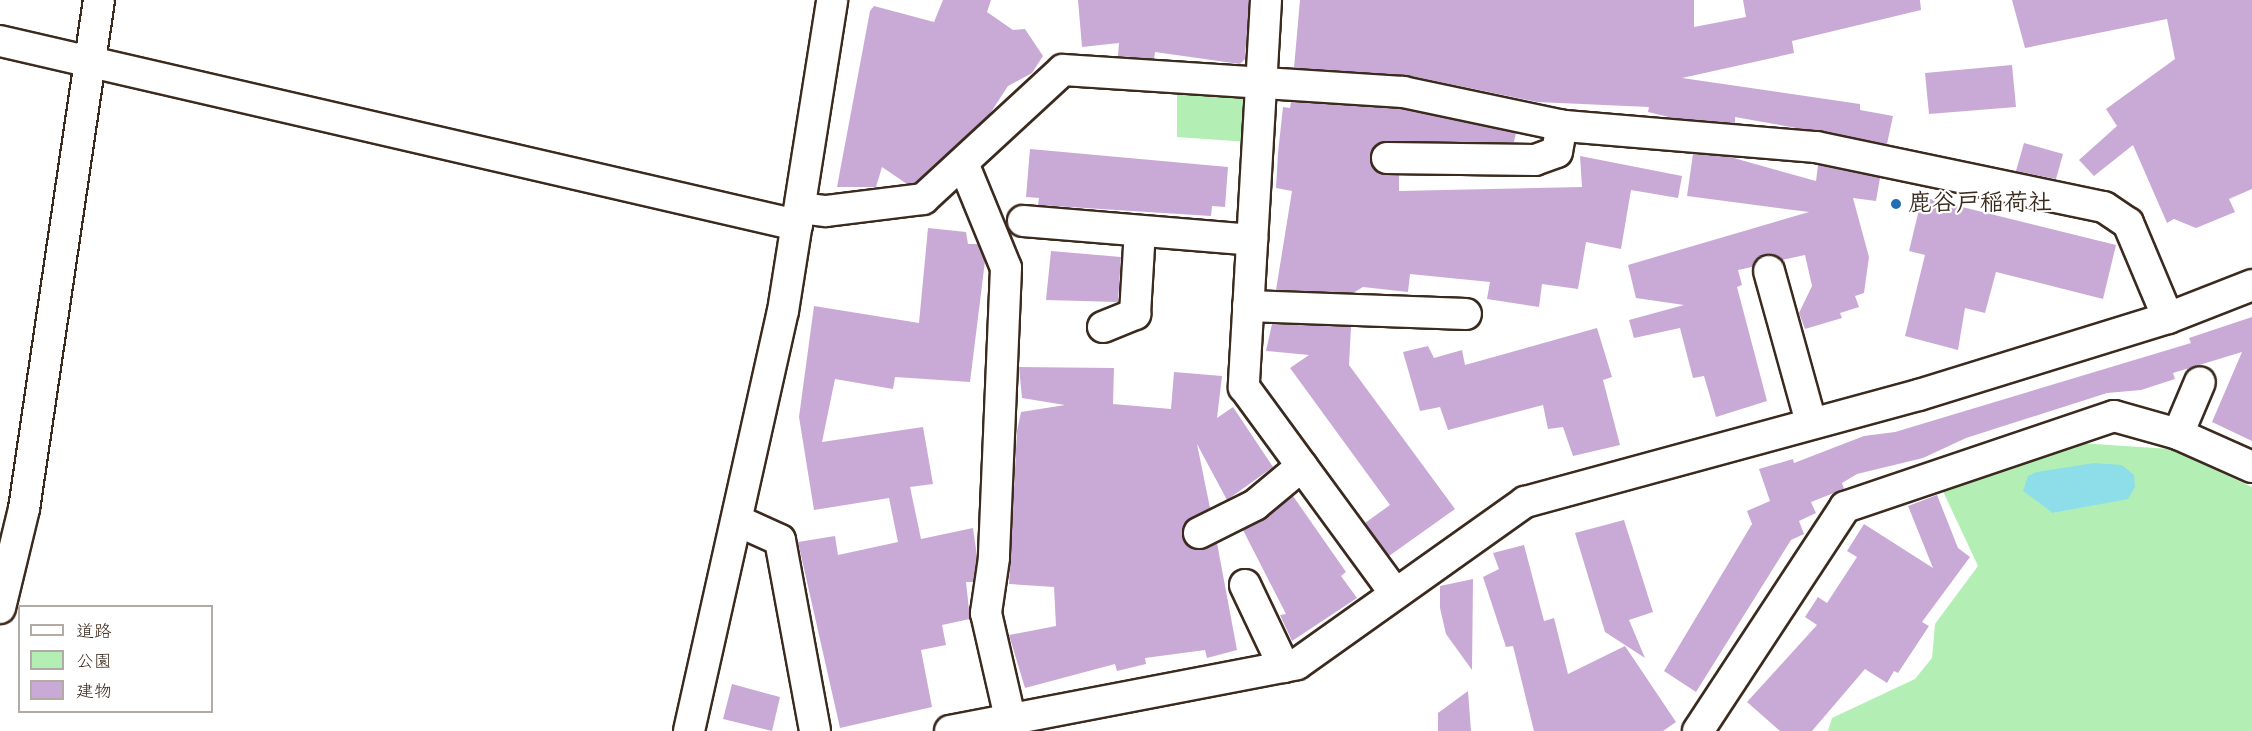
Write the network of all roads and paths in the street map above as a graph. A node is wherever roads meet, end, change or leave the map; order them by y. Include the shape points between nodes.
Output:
1 (99, 0) edge
2 (832, 0) edge
3 (1266, 0) edge
4 (0, 40) edge
5 (89, 61) junction
6 (1260, 85) junction
7 (1562, 126) junction
8 (1387, 158) dead end
9 (963, 163) junction
10 (798, 216) junction
11 (1023, 220) dead end
12 (1140, 231) junction
13 (1251, 240) junction
14 (2252, 285) edge
15 (1782, 286) dead end
16 (1248, 306) junction
17 (1466, 314) dead end
18 (2168, 318) junction
19 (1103, 327) dead end
20 (2200, 382) dead end
21 (1811, 422) junction
22 (2178, 434) junction
23 (1302, 466) junction
24 (2252, 467) edge
25 (738, 521) junction
26 (1199, 533) dead end
27 (1245, 585) dead end
28 (1394, 592) junction
29 (0, 608) edge
30 (1284, 667) junction
31 (1011, 726) edge
32 (689, 731) edge
33 (814, 731) edge
34 (950, 731) edge
35 (1698, 731) edge

1 - 5 street
2 - 10 street
3 - 6 street
4 - 5 street
5 - 10 street
5 - 29 street via 24,509
6 - 7 street via 1403,92
6 - 9 street via 1063,70
6 - 13 street
7 - 8 street via 1557,152 1535,160
7 - 18 street via 1816,147 2104,207 2128,223
9 - 10 street via 913,204
9 - 31 street via 1006,268 994,558 986,613
10 - 25 street
11 - 12 street
12 - 13 street
12 - 19 street via 1135,314
13 - 16 street
14 - 18 street
15 - 21 street
16 - 17 street
16 - 23 street via 1244,387
18 - 21 street via 1919,395
20 - 22 street
21 - 28 street via 1525,502
22 - 24 street
22 - 35 street via 2114,416 1845,507
23 - 26 street via 1255,505
23 - 28 street
25 - 32 street
25 - 33 street via 780,540
27 - 30 street
28 - 30 street via 1297,664
30 - 31 street
31 - 34 street

